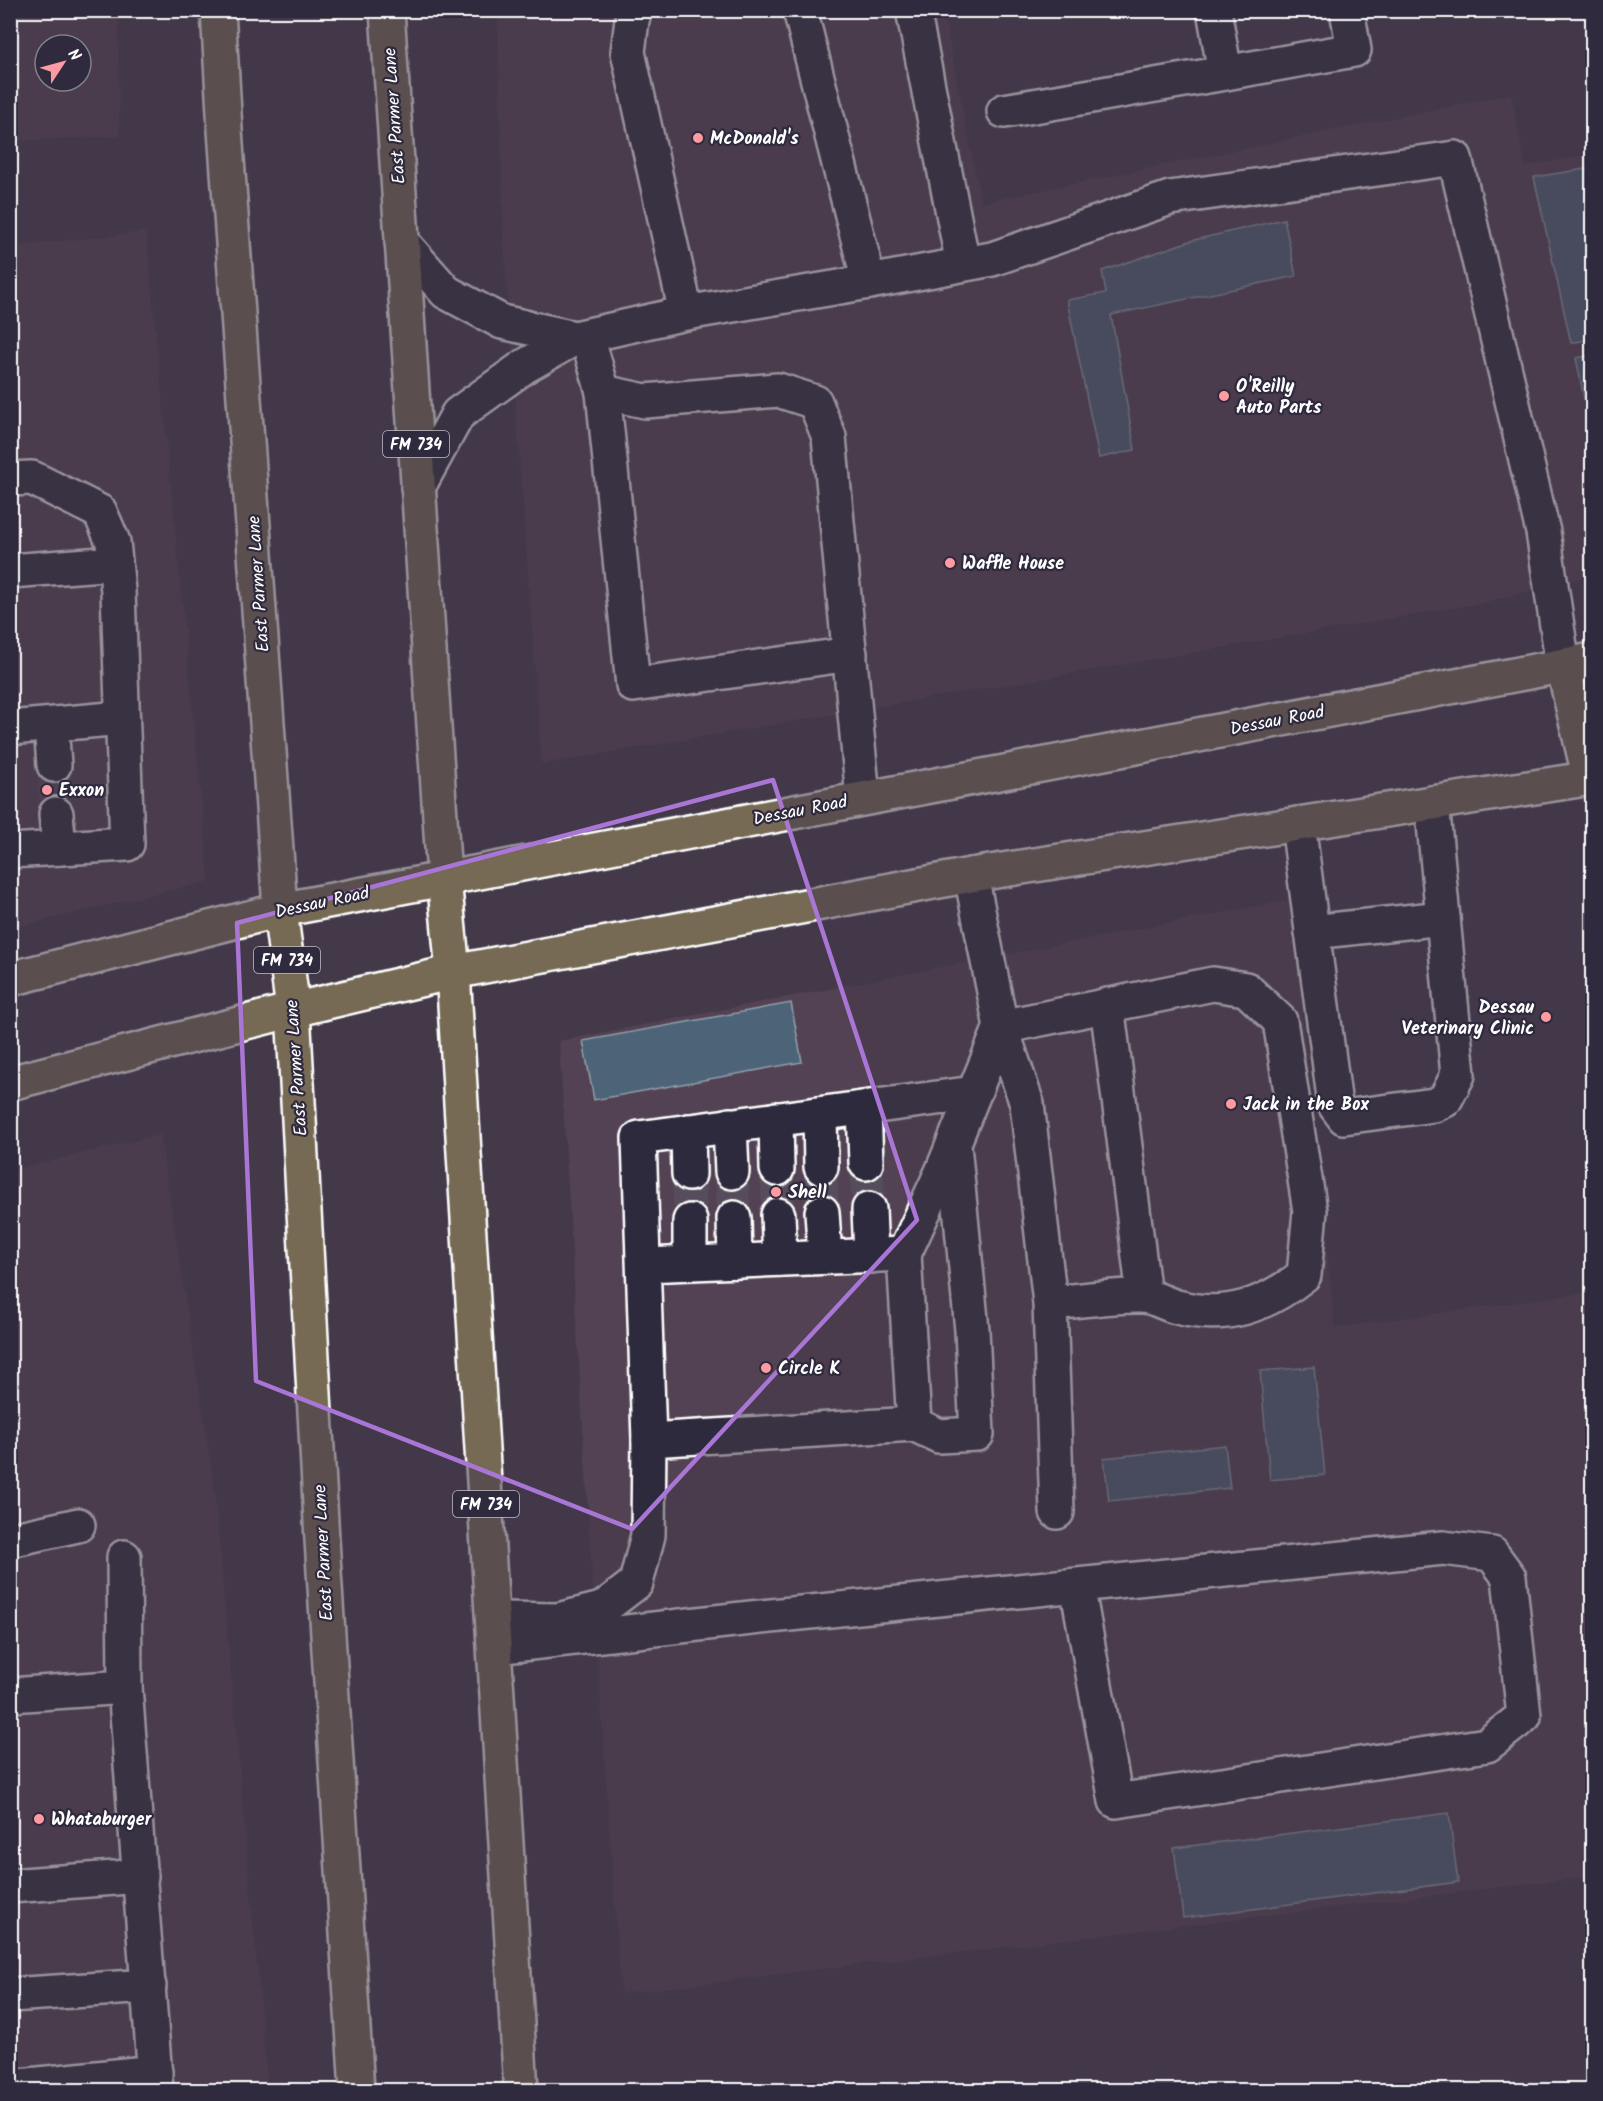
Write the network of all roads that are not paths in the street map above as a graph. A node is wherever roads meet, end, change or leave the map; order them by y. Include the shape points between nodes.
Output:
1 (219, 10) edge
2 (387, 10) edge
3 (635, 10) edge
4 (913, 10) edge
5 (1214, 10) edge
6 (1347, 10) edge
7 (791, 18) edge
8 (1225, 73) junction
9 (1004, 111) dead end
10 (402, 242) junction
11 (963, 264) junction
12 (869, 282) junction
13 (686, 314) junction
14 (581, 337) junction
15 (603, 392) junction
16 (10, 479) edge
17 (418, 487) junction
18 (115, 563) junction
19 (10, 571) edge
20 (850, 654) junction
21 (1578, 663) edge
22 (122, 718) junction
23 (51, 725) junction
24 (10, 728) edge
25 (54, 765) tunnel mouth
26 (1592, 783) edge
27 (863, 798) junction
28 (1432, 803) junction
29 (56, 814) tunnel mouth
30 (1298, 824) junction
31 (10, 843) edge
32 (59, 848) junction
33 (11, 851) edge
34 (971, 875) junction
35 (444, 878) junction
36 (280, 910) junction
37 (1443, 918) junction
38 (1312, 932) junction
39 (453, 972) junction
40 (10, 979) edge
41 (1107, 1005) junction
42 (293, 1010) junction
43 (1001, 1027) junction
44 (10, 1083) edge
45 (974, 1094) junction
46 (864, 1108) junction
47 (820, 1113) junction
48 (776, 1119) junction
49 (730, 1125) junction
50 (688, 1131) junction
51 (954, 1140) junction
52 (866, 1163) tunnel mouth
53 (821, 1167) tunnel mouth
54 (777, 1169) tunnel mouth
55 (732, 1172) tunnel mouth
56 (689, 1174) tunnel mouth
57 (869, 1209) tunnel mouth
58 (822, 1212) tunnel mouth
59 (778, 1215) tunnel mouth
60 (734, 1218) tunnel mouth
61 (690, 1221) tunnel mouth
62 (904, 1254) junction
63 (872, 1256) junction
64 (825, 1257) junction
65 (780, 1259) junction
66 (735, 1261) junction
67 (690, 1263) junction
68 (645, 1265) junction
69 (1144, 1296) junction
70 (1050, 1303) junction
71 (914, 1424) junction
72 (649, 1440) junction
73 (1057, 1512) dead end
74 (78, 1525) dead end
75 (10, 1540) edge
76 (124, 1557) dead end
77 (1077, 1585) junction
78 (494, 1633) junction
79 (125, 1688) junction
80 (10, 1695) edge
81 (141, 1876) junction
82 (10, 1886) edge
83 (149, 1986) junction
84 (10, 1995) edge
85 (155, 2081) edge
86 (10, 2087) edge
87 (357, 2091) edge
88 (521, 2091) edge

1 - 36 main road, East Parmer Lane / FM 734
2 - 10 main road, East Parmer Lane / FM 734
3 - 13 lane via 628,52
4 - 11 lane
5 - 8 lane
6 - 8 lane via 1353,50
7 - 12 lane
8 - 9 lane
10 - 14 lane via 446,292 502,322
10 - 17 main road, East Parmer Lane / FM 734
11 - 12 lane
11 - 21 lane via 992,259 1170,198 1455,158 1543,532
12 - 13 lane
13 - 14 lane
14 - 15 lane
14 - 17 lane via 525,366 458,414
15 - 20 lane via 645,401 778,390 815,402 829,437
15 - 20 lane via 633,685
16 - 18 lane via 32,478 100,512 113,542
17 - 35 main road, East Parmer Lane / FM 734
18 - 19 lane
18 - 22 lane
20 - 27 lane
21 - 26 main road
21 - 27 main road, Dessau Road
22 - 23 lane
22 - 32 lane via 127,844
23 - 24 lane
23 - 25 lane
26 - 28 main road
27 - 35 main road, Dessau Road
28 - 30 main road
28 - 37 lane
29 - 32 lane
30 - 34 main road
30 - 38 lane
31 - 33 lane
32 - 33 lane
34 - 39 main road
34 - 43 lane
35 - 36 main road, Dessau Road
35 - 39 main road, East Parmer Lane / FM 734
36 - 40 main road, Dessau Road
36 - 42 main road, East Parmer Lane / FM 734
37 - 38 lane
37 - 38 lane via 1458,1075 1445,1100 1434,1105 1344,1117 1335,1105
39 - 42 main road
39 - 78 main road, East Parmer Lane / FM 734
41 - 43 lane
41 - 69 lane
41 - 69 lane via 1214,984 1246,989 1280,1021 1310,1211 1304,1275 1284,1291 1258,1304 1221,1313 1178,1307
42 - 44 main road
42 - 87 main road, East Parmer Lane / FM 734
43 - 45 lane
43 - 70 lane via 1027,1104
45 - 46 lane
45 - 51 lane
46 - 47 lane
46 - 52 lane
47 - 48 lane
47 - 53 lane
48 - 49 lane
48 - 54 lane
49 - 50 lane
49 - 55 lane
50 - 56 lane
50 - 68 lane via 639,1138
51 - 62 lane
51 - 71 lane via 972,1330 977,1434 939,1436
57 - 63 lane
58 - 64 lane
59 - 65 lane
60 - 66 lane
61 - 67 lane
62 - 63 lane
62 - 71 lane
63 - 64 lane
64 - 65 lane
65 - 66 lane
66 - 67 lane
67 - 68 lane
68 - 72 lane
69 - 70 lane
70 - 73 lane
71 - 72 lane
72 - 78 lane via 648,1535 636,1583 602,1609
74 - 75 lane
76 - 79 lane
77 - 77 lane via 1443,1548 1492,1554 1509,1577 1524,1716 1488,1745 1116,1801
77 - 78 lane via 752,1618
78 - 88 main road, East Parmer Lane / FM 734
79 - 80 lane
79 - 81 lane
81 - 82 lane
81 - 83 lane
83 - 84 lane
83 - 85 lane
85 - 86 lane

